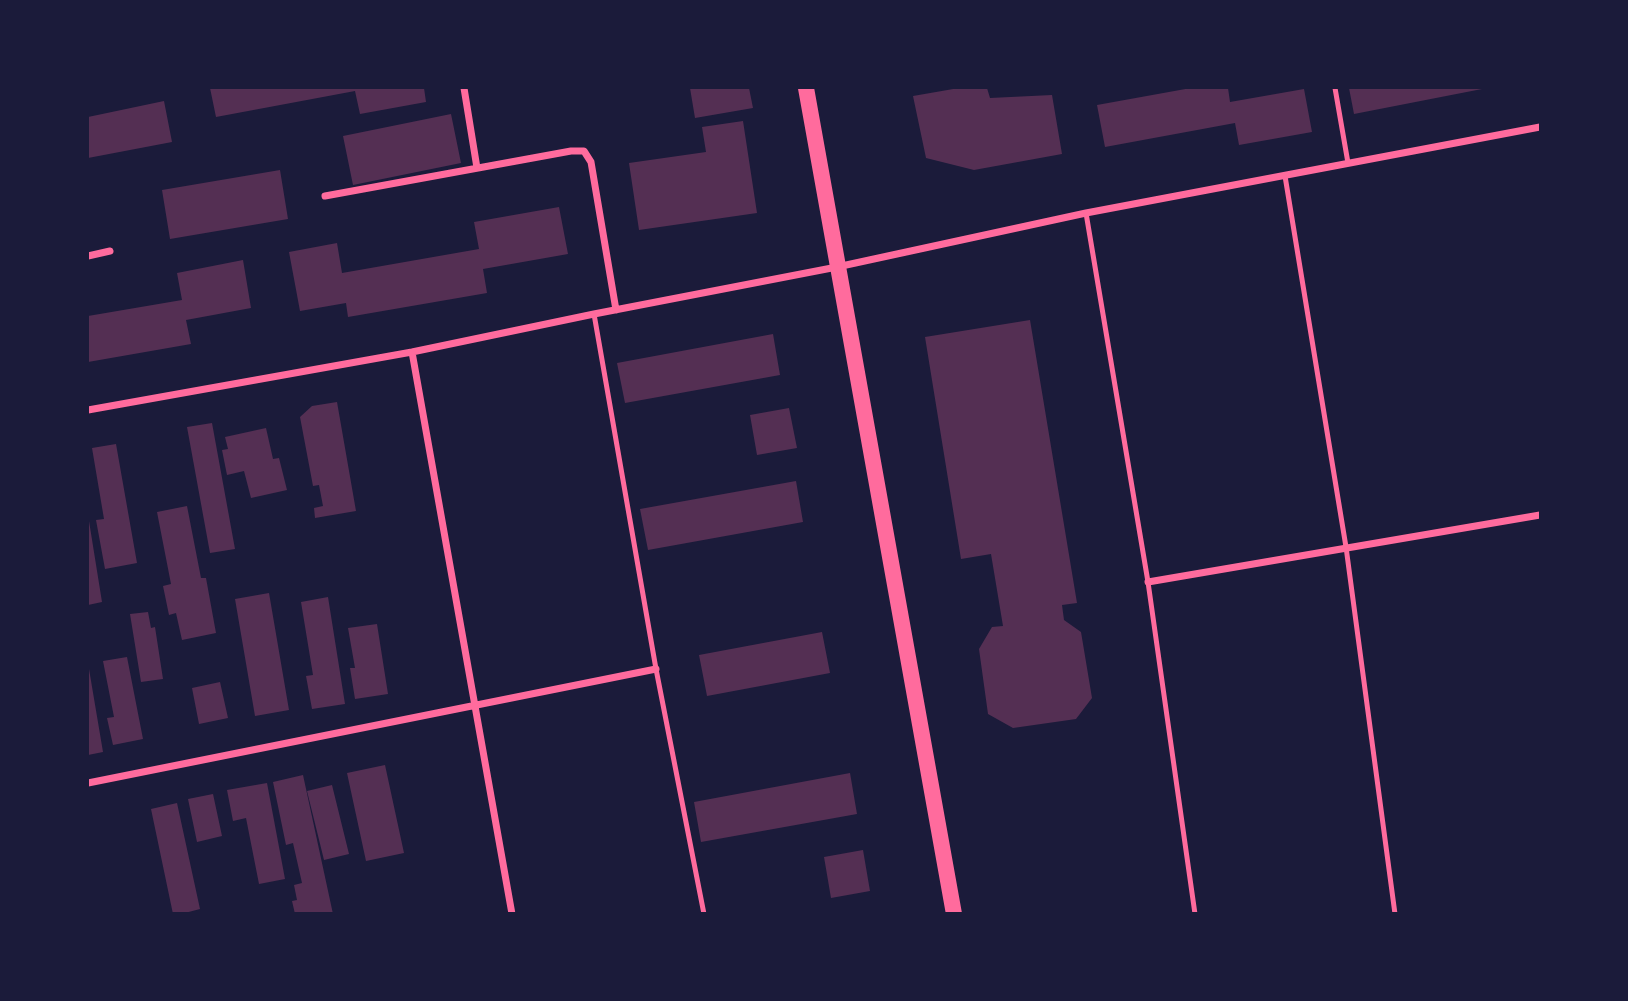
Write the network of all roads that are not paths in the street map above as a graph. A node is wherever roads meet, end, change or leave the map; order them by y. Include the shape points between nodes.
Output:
1 (464, 88) edge
2 (806, 88) edge
3 (1335, 88) edge
4 (1541, 127) edge
5 (1348, 163) junction
6 (477, 168) junction
7 (1285, 176) junction
8 (325, 196) dead end
9 (1086, 213) junction
10 (110, 251) dead end
11 (88, 256) edge
12 (837, 267) junction
13 (617, 310) junction
14 (594, 314) junction
15 (412, 352) junction
16 (88, 410) edge
17 (1541, 515) edge
18 (1346, 547) junction
19 (1148, 582) junction
20 (656, 669) junction
21 (475, 705) junction
22 (88, 783) edge
23 (512, 914) edge
24 (705, 914) edge
25 (954, 914) edge
26 (1195, 914) edge
27 (1395, 914) edge

1 - 6 street
2 - 12 main road
3 - 5 lane
4 - 5 street
5 - 7 street
6 - 8 street
6 - 13 street via 584,151 591,162
7 - 9 street
7 - 18 lane
9 - 12 street
9 - 19 lane
10 - 11 street
12 - 13 street
12 - 25 main road
13 - 14 street
14 - 15 street
14 - 20 lane
15 - 16 street
15 - 21 street
17 - 18 street
18 - 19 street
18 - 27 lane
19 - 26 lane
20 - 21 street
20 - 24 lane
21 - 22 street
21 - 23 street

